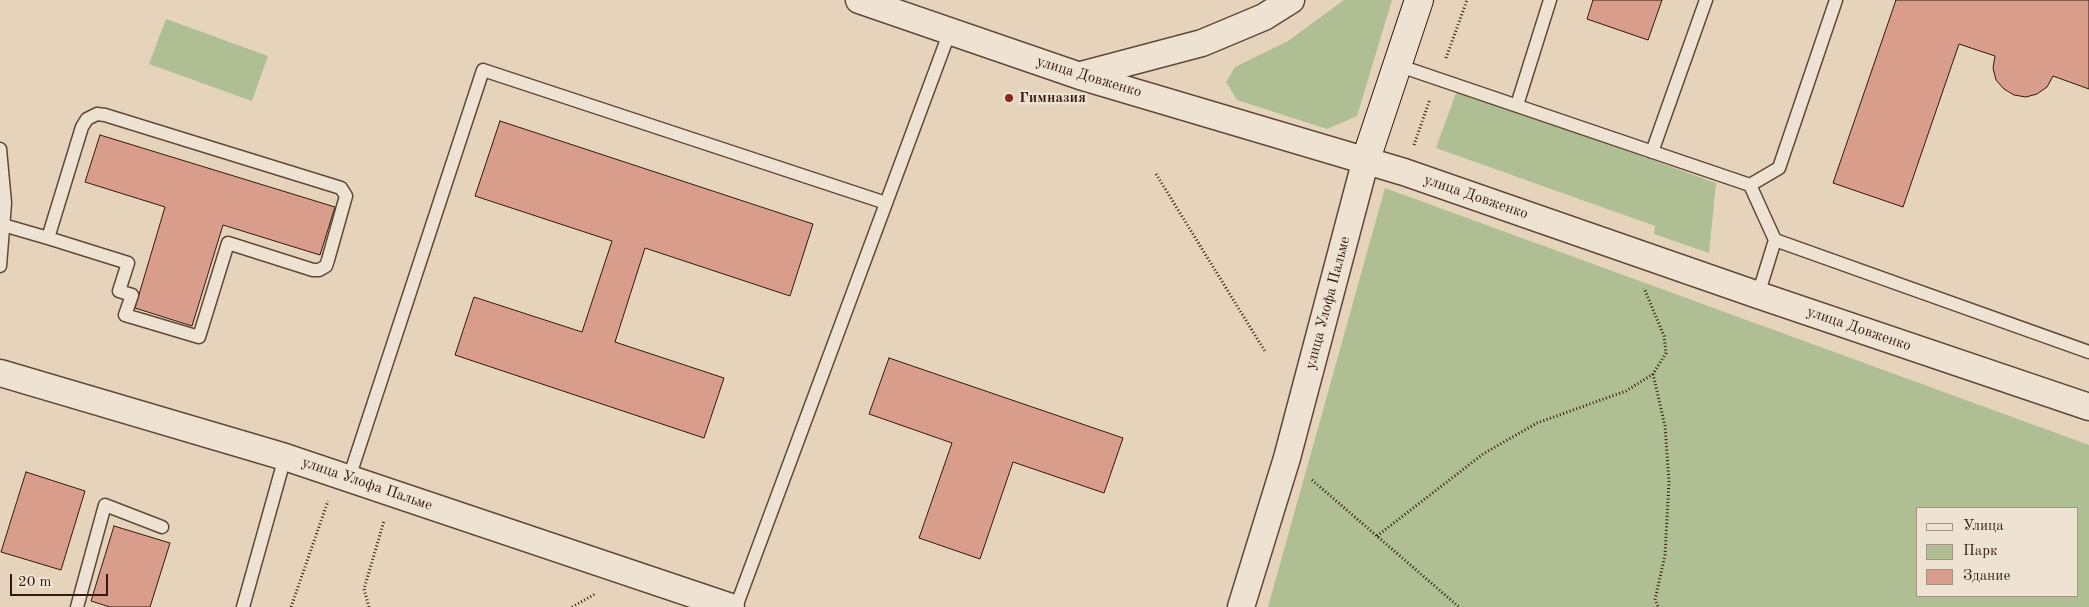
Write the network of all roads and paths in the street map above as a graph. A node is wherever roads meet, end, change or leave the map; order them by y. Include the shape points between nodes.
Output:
1 (1291, 0) edge
2 (1419, 0) edge
3 (1467, 0) edge
4 (1550, 0) edge
5 (1706, 0) edge
6 (1836, 0) edge
7 (872, 2) edge
8 (950, 31) junction
9 (1397, 65) junction
10 (1443, 66) dead end
11 (1080, 76) junction
12 (1433, 92) dead end
13 (1516, 105) junction
14 (1415, 144) dead end
15 (0, 149) edge
16 (1652, 152) junction
17 (1366, 159) junction
18 (1156, 174) dead end
19 (1750, 186) junction
20 (886, 203) junction
21 (3, 224) junction
22 (48, 238) junction
23 (1775, 240) junction
24 (0, 266) edge
25 (1644, 287) dead end
26 (1758, 295) junction
27 (2089, 352) edge
28 (1266, 353) dead end
29 (0, 373) edge
30 (1653, 374) junction
31 (2089, 407) edge
32 (285, 456) junction
33 (1287, 458) junction
34 (343, 476) junction
35 (393, 493) junction
36 (162, 527) dead end
37 (1377, 536) junction
38 (77, 607) edge
39 (243, 607) edge
40 (291, 607) edge
41 (369, 607) edge
42 (731, 607) edge
43 (736, 607) edge
44 (1241, 607) edge
45 (1459, 607) edge
46 (1658, 607) edge

1 - 11 street via 1264,17 1202,43
2 - 9 street, улица Улофа Пальме
3 - 10 path
4 - 13 lane
5 - 16 lane
6 - 19 lane via 1779,168
7 - 8 street, улица Довженко
8 - 11 street, улица Довженко
8 - 20 lane
9 - 13 lane
9 - 17 street, улица Улофа Пальме
11 - 17 street, улица Довженко
12 - 14 path
13 - 16 lane
15 - 21 lane via 5,203
16 - 19 lane
17 - 26 street, улица Довженко
17 - 33 street, улица Улофа Пальме
18 - 28 path
19 - 23 lane
20 - 34 lane via 483,70
20 - 43 lane
21 - 22 lane
21 - 24 lane
22 - 22 lane via 128,263 119,291 132,295 125,315 200,338 228,244 319,270 326,266 346,196 341,188 97,114 87,119 82,127
23 - 26 lane
23 - 27 lane
25 - 30 path via 1664,336 1666,353
26 - 31 street, улица Довженко
29 - 32 street, улица Улофа Пальме
30 - 37 path via 1626,391 1537,423 1482,454
30 - 46 path via 1665,426 1669,481 1664,555 1655,600
32 - 34 street, улица Улофа Пальме
32 - 39 lane
33 - 37 path
33 - 44 street, улица Улофа Пальме
34 - 35 street, улица Улофа Пальме
34 - 40 path
35 - 41 path via 364,589
35 - 42 street, улица Улофа Пальме
36 - 38 lane via 105,505
37 - 45 path

